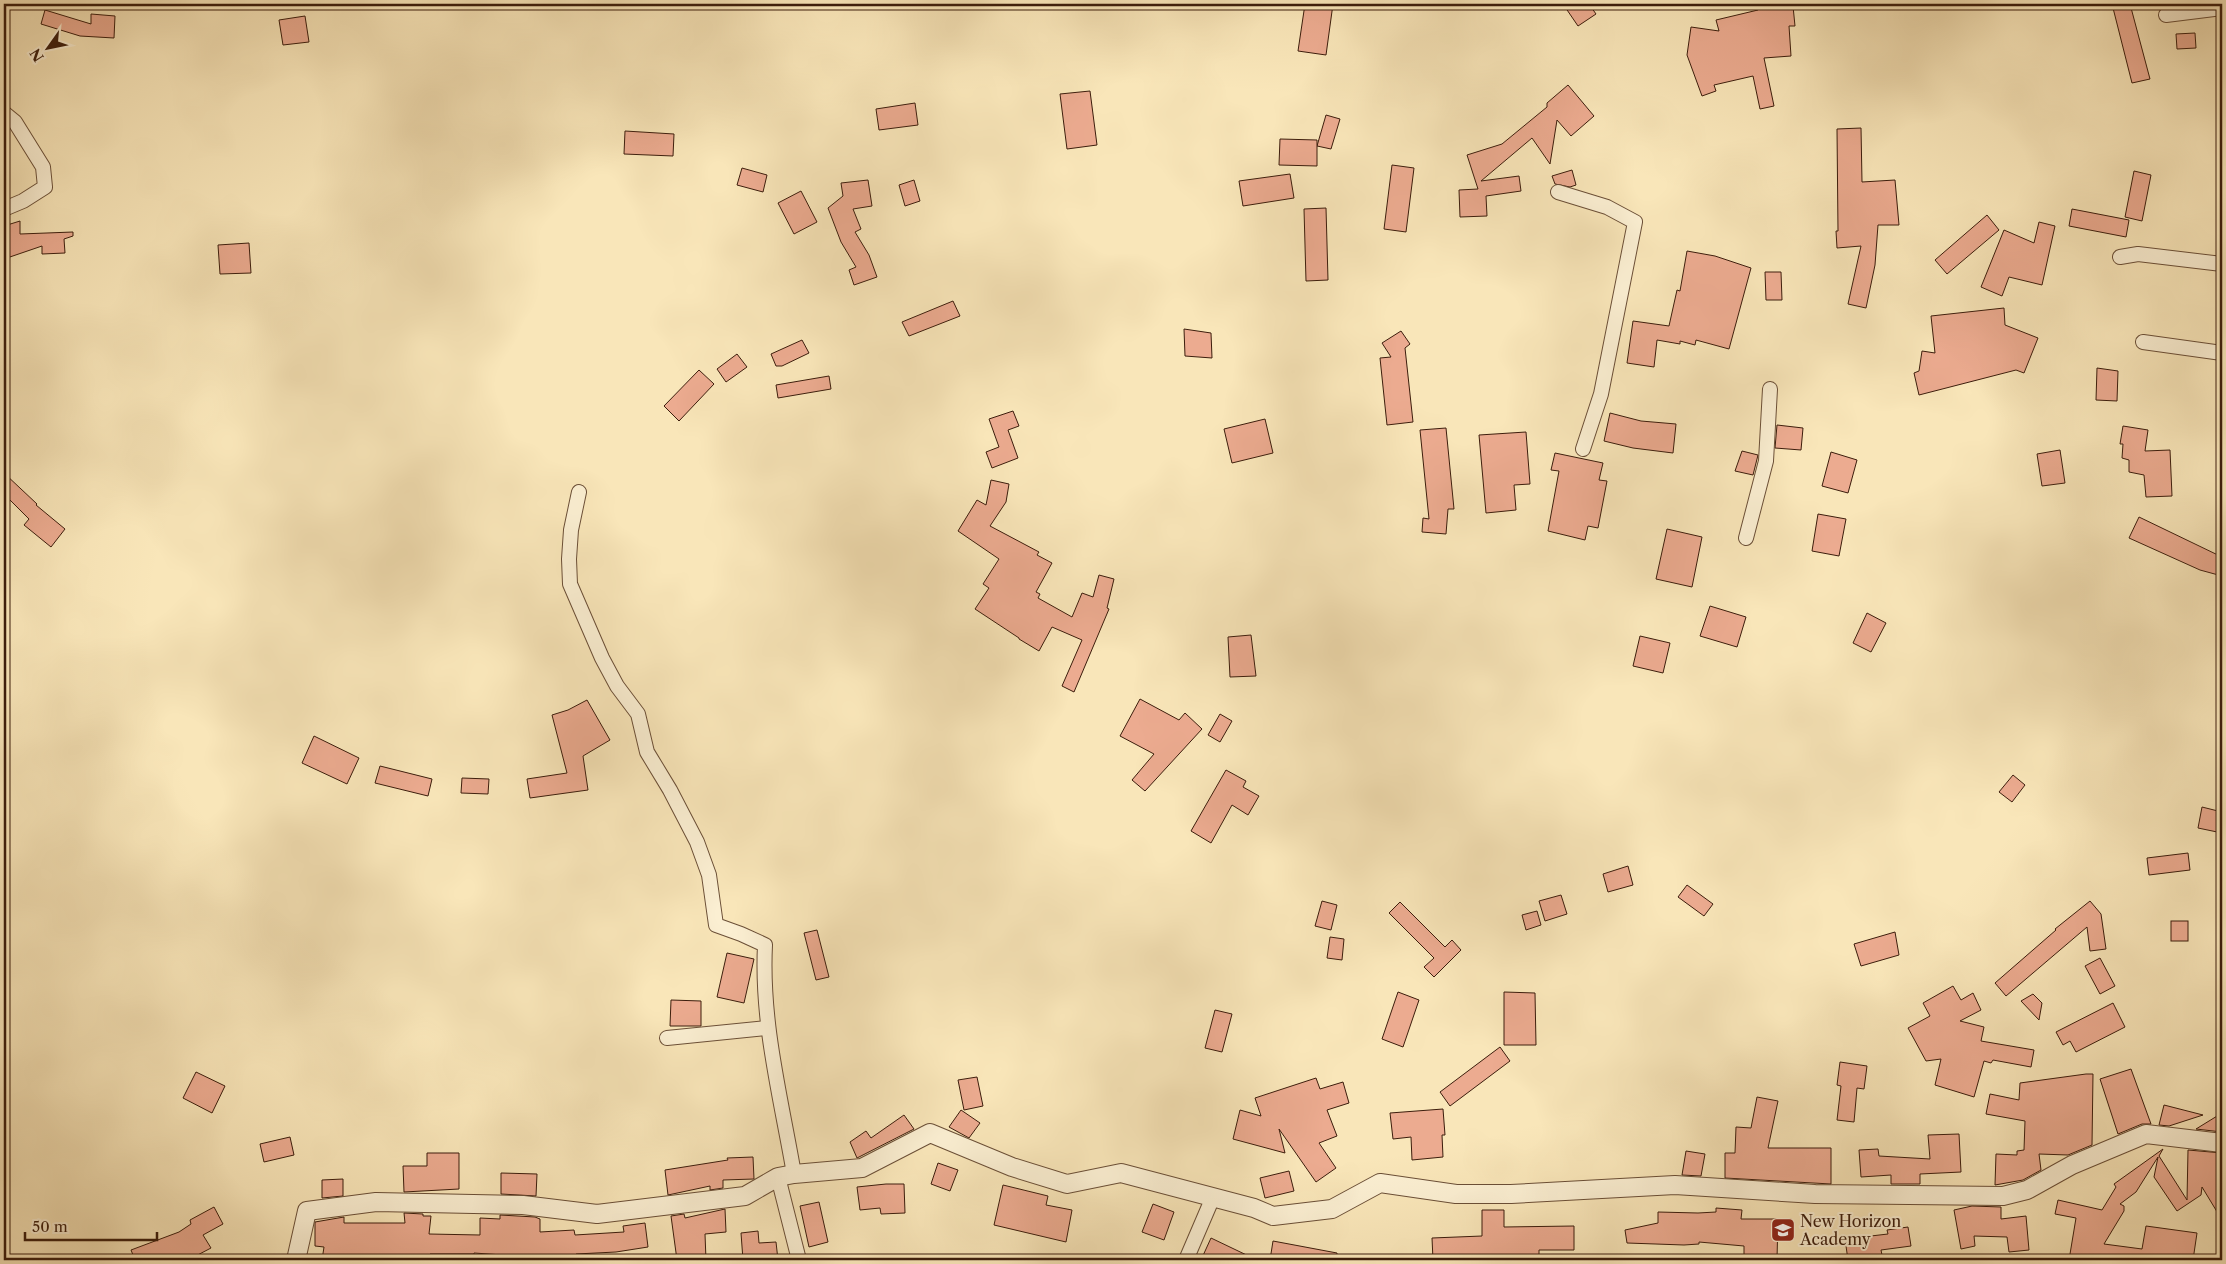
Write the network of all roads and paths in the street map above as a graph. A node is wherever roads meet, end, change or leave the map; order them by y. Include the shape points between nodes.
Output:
1 (2222, 8) edge
2 (2166, 15) dead end
3 (4, 112) edge
4 (1558, 192) dead end
5 (4, 209) edge
6 (2120, 257) dead end
7 (2222, 264) edge
8 (2143, 342) dead end
9 (2219, 348) edge
10 (1770, 388) dead end
11 (1584, 449) dead end
12 (580, 492) dead end
13 (1746, 538) dead end
14 (767, 1028) junction
15 (667, 1038) dead end
16 (2222, 1143) edge
17 (786, 1175) junction
18 (1213, 1197) junction
19 (296, 1260) edge
20 (799, 1260) edge
21 (1186, 1260) edge

1 - 2 street
3 - 5 street via 15,122 43,167 45,187
4 - 11 street via 1607,207 1635,222 1601,394
6 - 7 street via 2138,254
8 - 9 street
10 - 13 street via 1766,461
12 - 14 street via 571,530 570,584 613,679 638,714 647,752 697,842 709,875 716,925 765,946
14 - 15 street
14 - 17 street
16 - 18 street via 2146,1134 2072,1165 2027,1190 2003,1196 1815,1194 1675,1185 1456,1194 1380,1183 1332,1209 1273,1216
17 - 18 street via 862,1168 930,1133 1012,1167 1067,1184 1121,1173
17 - 19 street via 745,1196 597,1214 523,1204 376,1202 307,1212
17 - 20 street
18 - 21 street

